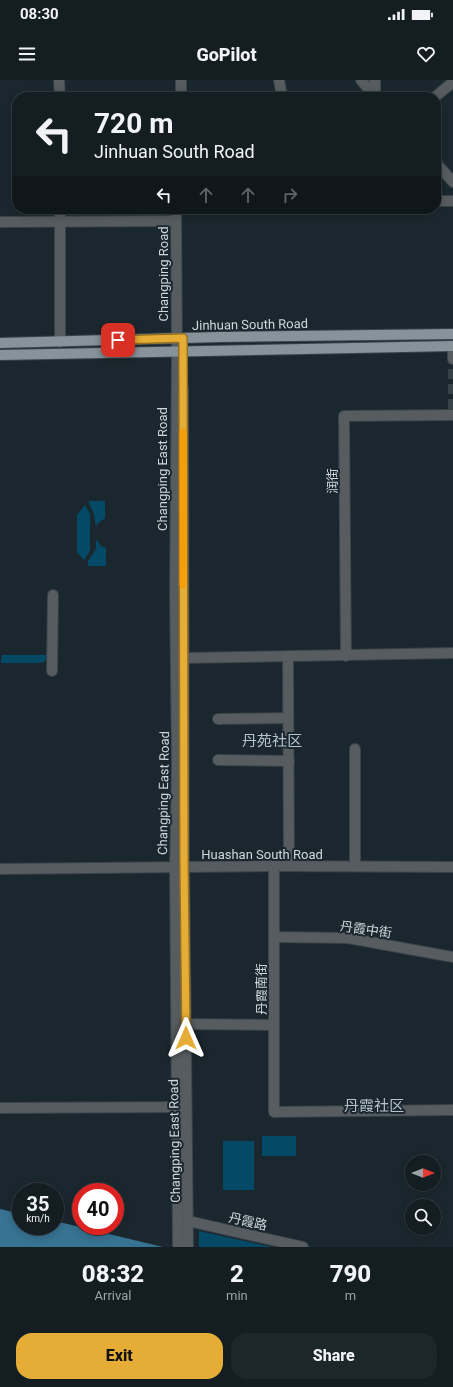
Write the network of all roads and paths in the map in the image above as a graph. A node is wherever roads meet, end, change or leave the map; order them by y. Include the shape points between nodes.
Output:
1 (59, 80) edge
2 (176, 80) edge
3 (181, 80) edge
4 (279, 80) edge
5 (361, 80) edge
6 (375, 80) edge
7 (453, 82) edge
8 (60, 92) edge
9 (175, 92) edge
10 (181, 92) edge
11 (283, 92) edge
12 (371, 92) edge
13 (375, 92) edge
14 (441, 92) edge
15 (441, 169) edge
16 (453, 182) edge
17 (441, 201) edge
18 (453, 201) edge
19 (60, 214) edge
20 (176, 214) edge
21 (182, 214) edge
22 (60, 221) junction
23 (176, 221) junction
24 (0, 222) edge
25 (453, 334) edge
26 (179, 338) junction
27 (60, 342) junction
28 (0, 343) edge
29 (453, 346) edge
30 (180, 351) junction
31 (0, 355) edge
32 (453, 360) edge
33 (453, 409) edge
34 (453, 414) edge
35 (53, 595) dead end
36 (453, 653) edge
37 (288, 656) junction
38 (346, 656) junction
39 (184, 658) junction
40 (52, 671) dead end
41 (218, 718) dead end
42 (288, 718) junction
43 (355, 749) dead end
44 (218, 760) dead end
45 (289, 761) junction
46 (289, 860) junction
47 (355, 860) junction
48 (453, 860) edge
49 (0, 862) edge
50 (179, 864) junction
51 (274, 866) junction
52 (453, 867) edge
53 (0, 869) edge
54 (274, 937) junction
55 (453, 957) edge
56 (186, 1024) junction
57 (274, 1025) junction
58 (181, 1107) junction
59 (0, 1108) edge
60 (453, 1110) edge
61 (188, 1221) junction
62 (178, 1247) edge
63 (188, 1247) edge
64 (302, 1247) edge

1 - 8 street
2 - 9 street
3 - 10 street
4 - 11 street
5 - 12 street
6 - 13 street
7 - 14 street
15 - 16 street
17 - 18 street
19 - 22 street
20 - 23 street, Changping Road
21 - 26 street, Changping Road
22 - 23 street
22 - 24 street
22 - 27 street
23 - 26 street, Changping Road
25 - 26 main road, Jinhuan South Road
26 - 27 main road, Jinhuan South Road
26 - 30 street, Changping East Road
27 - 28 main road, Jinhuan South Road
29 - 30 main road, Jinhuan South Road
29 - 32 street
30 - 31 main road, Jinhuan South Road
30 - 39 street, Changping East Road
30 - 50 street, Changping East Road via 175,586
33 - 34 street
34 - 38 street, 润街 via 344,416
35 - 40 street
36 - 38 street
37 - 38 street
37 - 39 street
37 - 42 street
39 - 50 street, Changping East Road
41 - 42 street
42 - 45 street
43 - 47 street
44 - 45 street
45 - 46 street
46 - 47 street, Huashan South Road
46 - 50 street, Huashan South Road
47 - 48 street, Huashan South Road
49 - 50 street, Huashan South Road
50 - 51 street, Huashan South Road
50 - 53 street, Huashan South Road
50 - 56 street, Changping East Road
50 - 58 street, Changping East Road
51 - 52 street, Huashan South Road
51 - 54 street, 丹霞南街
54 - 55 street, 丹霞中街 via 348,938
54 - 57 street, 丹霞南街
56 - 57 street
56 - 58 street, Changping East Road
57 - 60 street, 丹霞南街 via 274,1112
58 - 59 street
58 - 61 street, Changping East Road
58 - 62 street, Changping East Road
61 - 63 street, Changping East Road
61 - 64 street, 丹霞路

